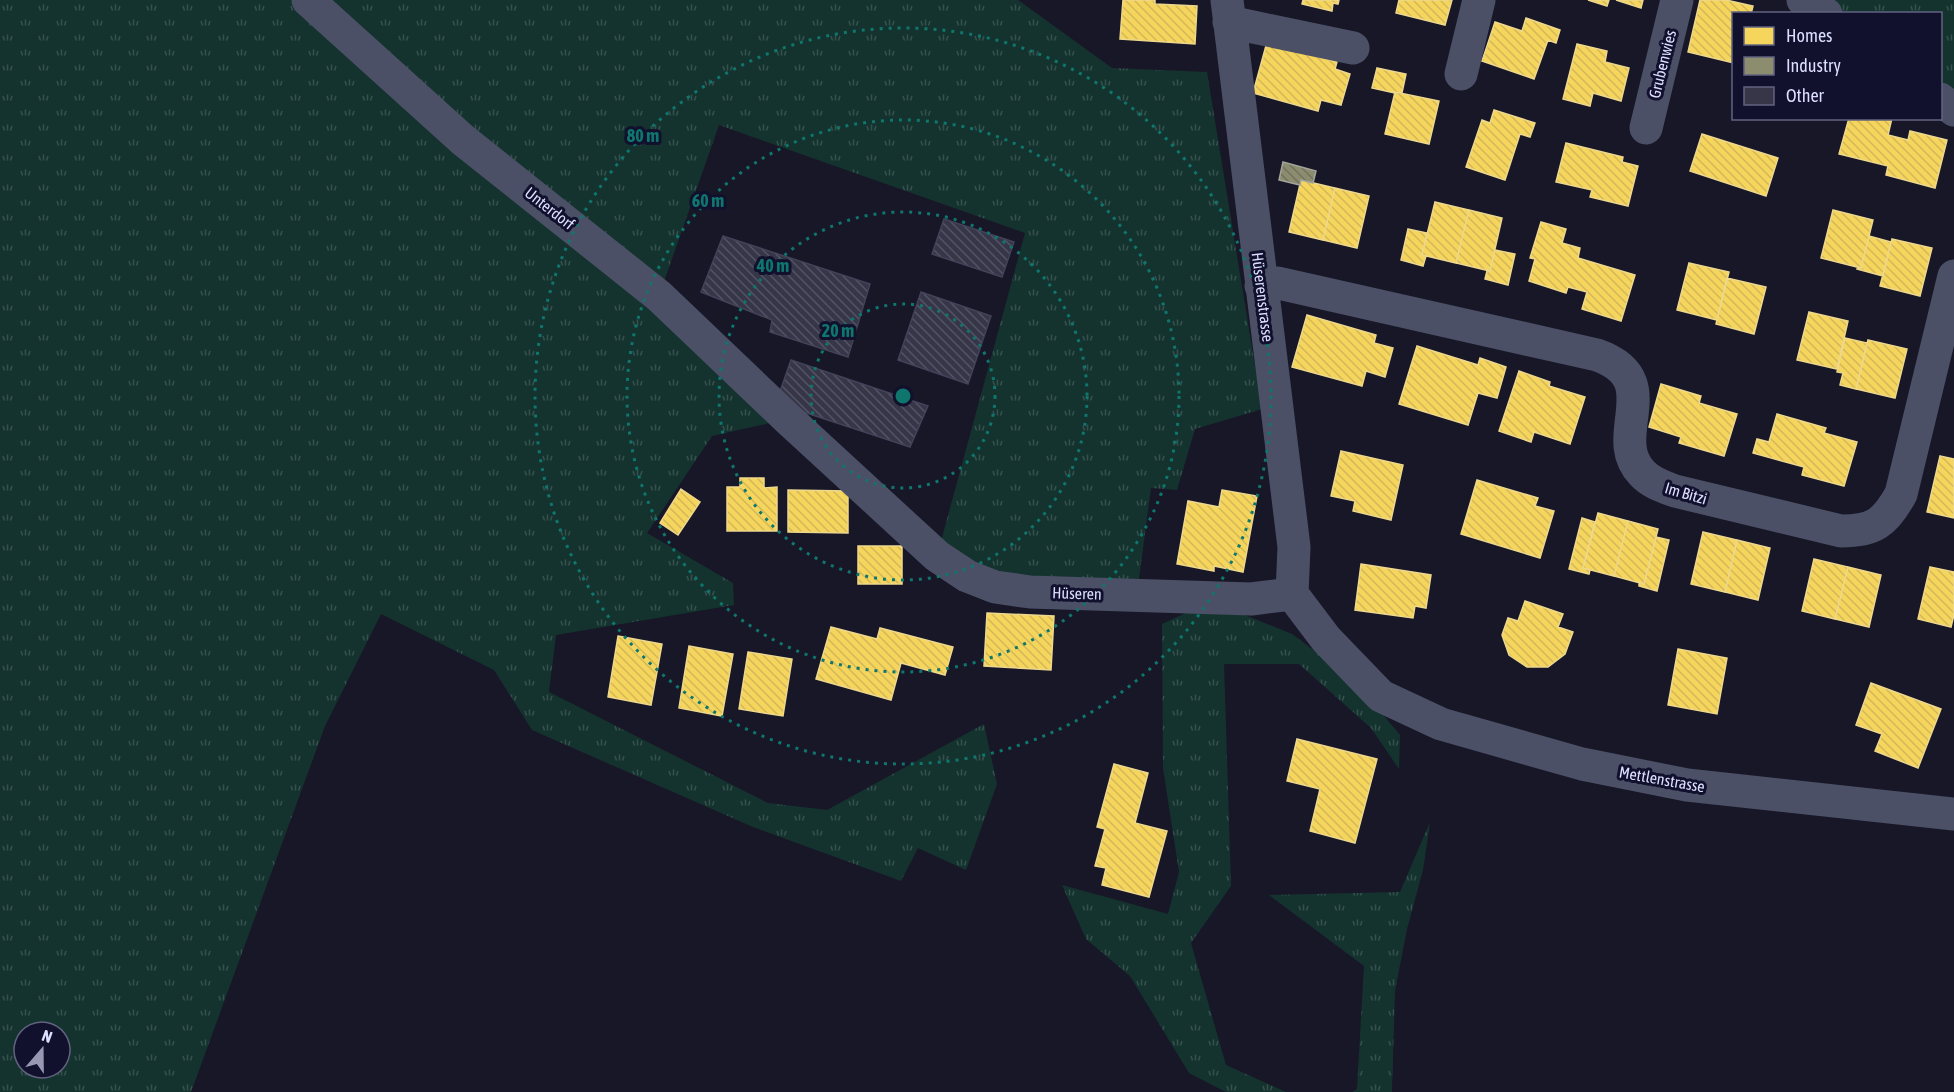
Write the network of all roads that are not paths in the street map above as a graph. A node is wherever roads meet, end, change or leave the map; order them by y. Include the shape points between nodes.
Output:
1 (308, 0) edge
2 (1479, 0) edge
3 (1677, 0) edge
4 (1803, 0) edge
5 (1228, 11) edge
6 (1823, 12) edge
7 (1353, 48) dead end
8 (1461, 74) dead end
9 (1942, 100) edge
10 (1954, 110) edge
11 (1646, 128) dead end
12 (1954, 276) edge
13 (1261, 286) junction
14 (788, 419) joint
15 (1292, 594) junction
16 (1954, 814) edge

1 - 14 street, Unterdorf via 463,140 659,296
2 - 8 street
3 - 11 street, Grubenwies
4 - 6 street
5 - 7 street
5 - 13 street, Hüserenstrasse
9 - 10 street
12 - 13 street, Im Bitzi via 1901,494 1878,523 1860,531 1841,531 1675,491 1650,479 1634,460 1631,447 1631,381 1612,360 1278,284
13 - 15 street, Hüserenstrasse via 1294,547
14 - 15 street, Hüseren via 937,556 967,576 995,587 1030,592 1251,599
15 - 16 street, Mettlenstrasse via 1326,639 1381,696 1441,724 1582,764 1688,785

